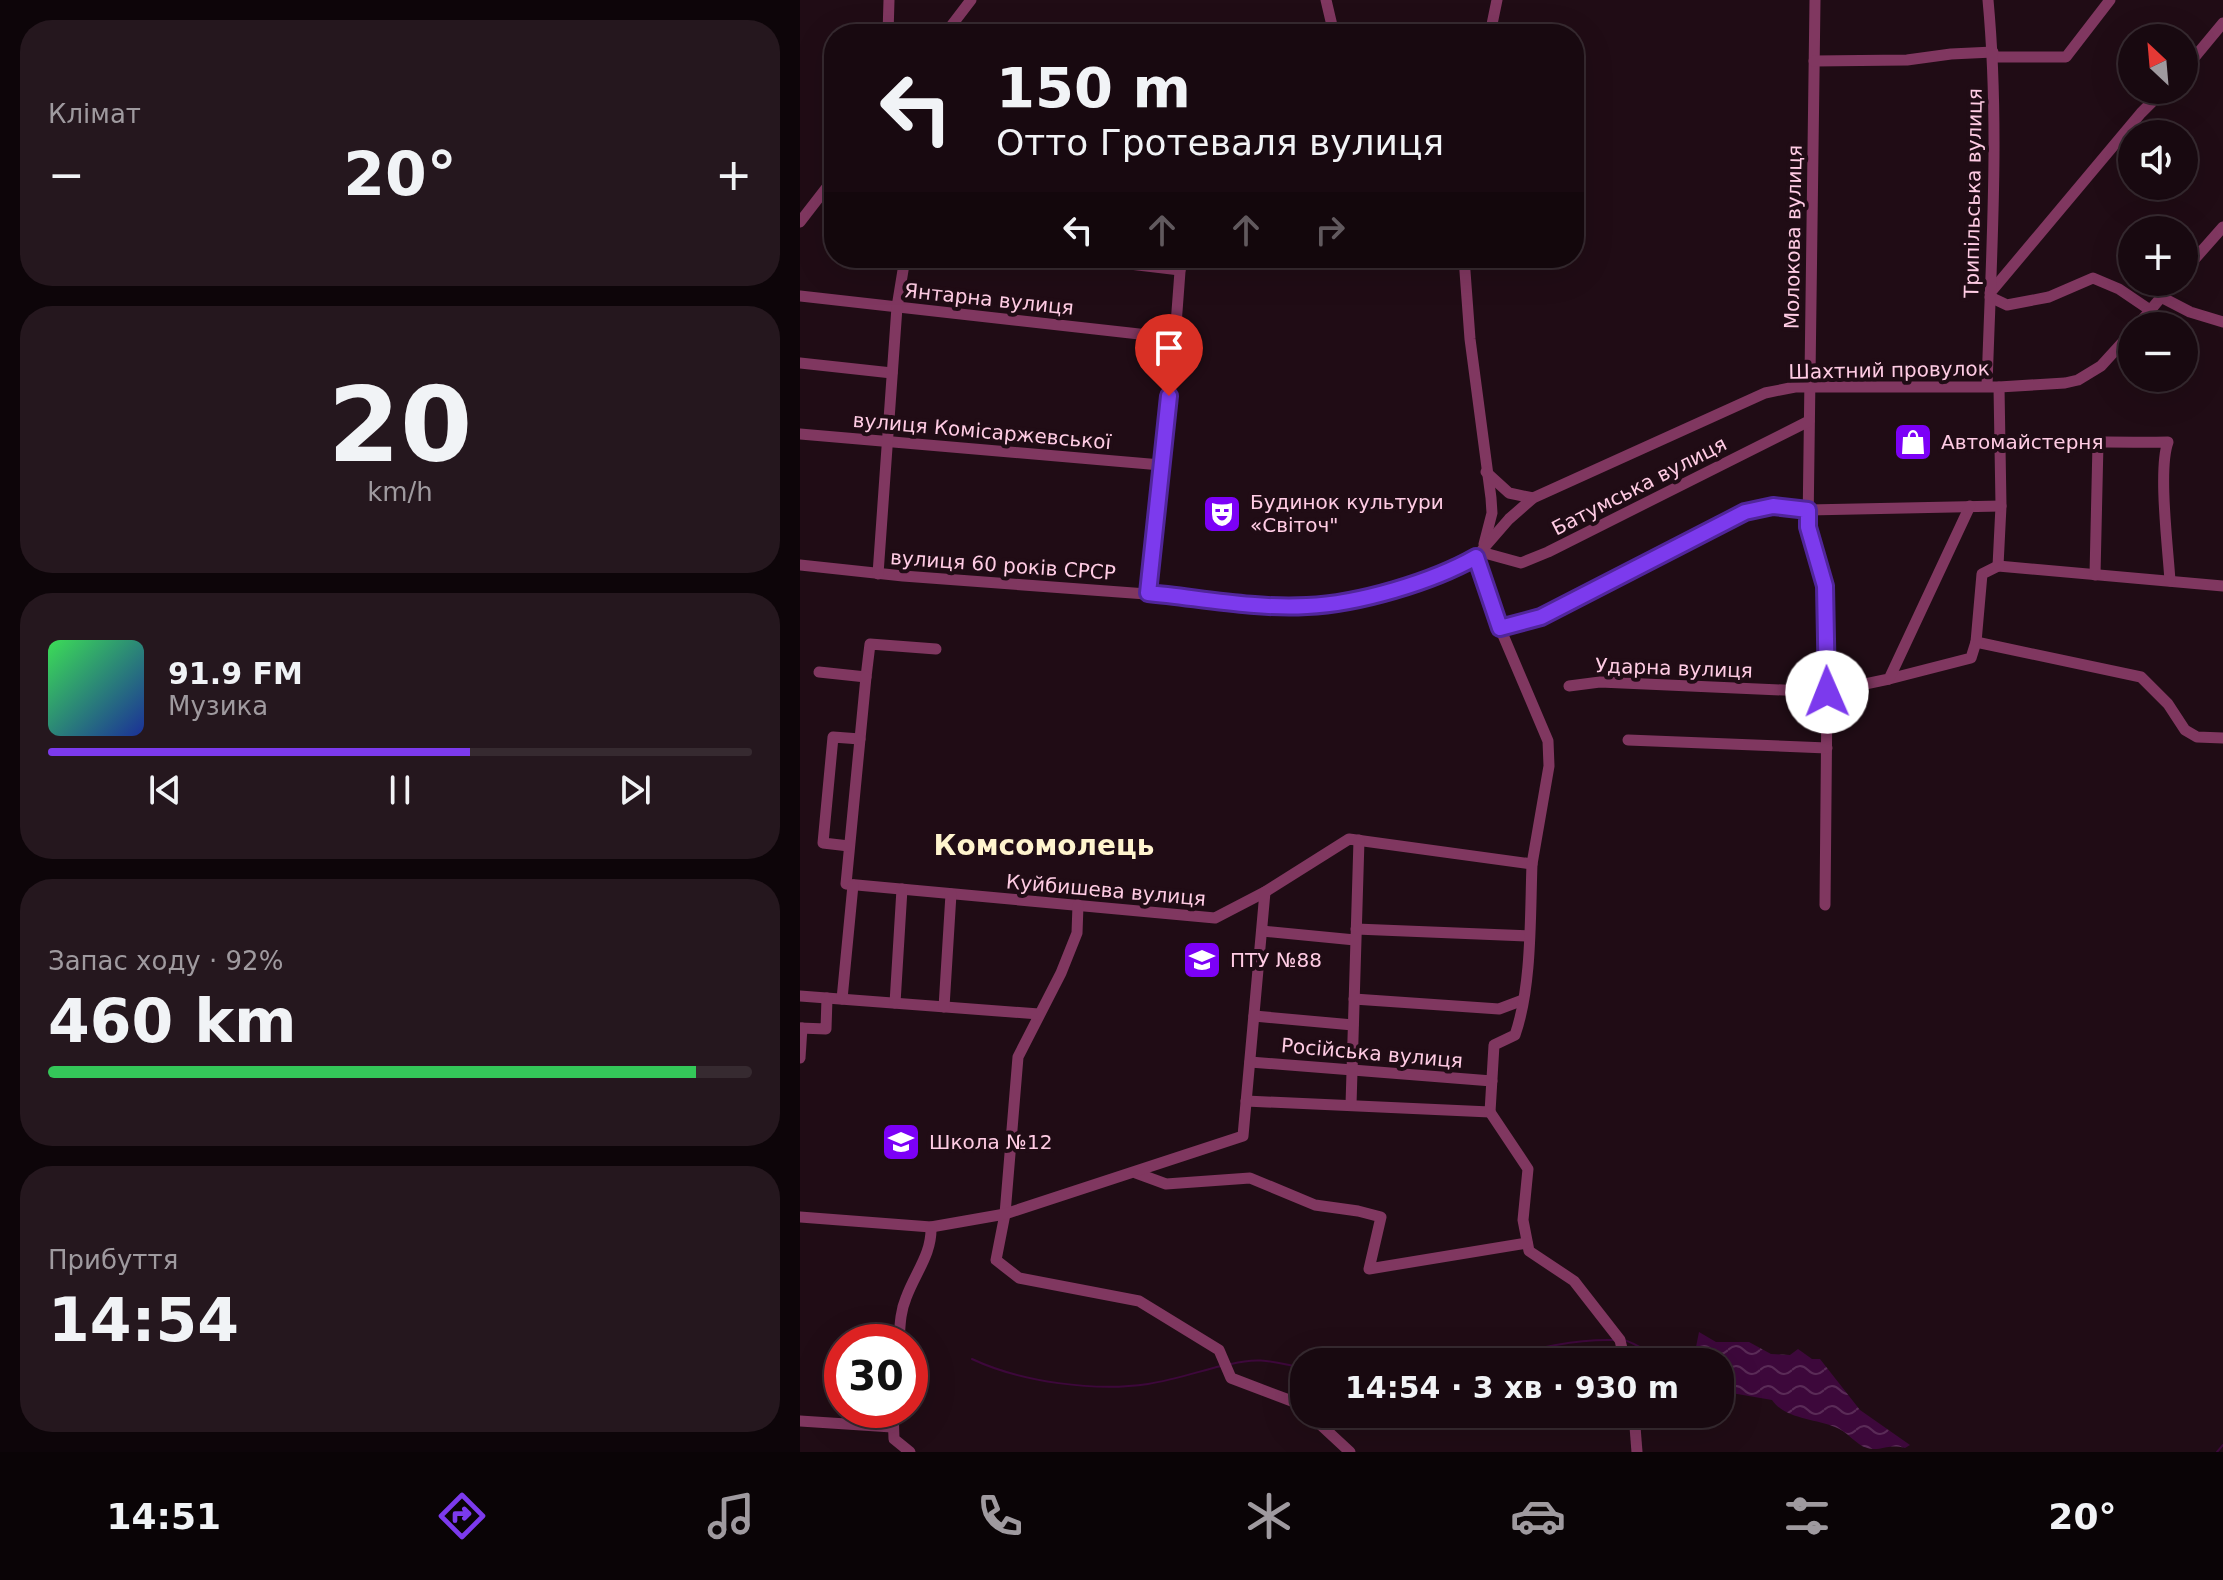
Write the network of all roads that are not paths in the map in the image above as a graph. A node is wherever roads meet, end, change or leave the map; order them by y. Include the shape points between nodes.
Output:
1 (889, 0) edge
2 (971, 0) edge
3 (1326, 0) edge
4 (1497, 0) edge
5 (1815, 0) edge
6 (1988, 0) edge
7 (2110, 0) edge
8 (2223, 23) edge
9 (888, 24) edge
10 (953, 24) edge
11 (1332, 24) edge
12 (1492, 24) edge
13 (2198, 53) edge
14 (1993, 54) junction
15 (1814, 61) junction
16 (2150, 104) edge
17 (824, 191) edge
18 (800, 222) edge
19 (2223, 227) edge
20 (2198, 255) edge
21 (903, 268) edge
22 (1180, 268) edge
23 (1465, 268) edge
24 (800, 296) edge
25 (1990, 296) junction
26 (2161, 297) joint
27 (897, 307) junction
28 (2150, 310) joint
29 (2223, 322) edge
30 (1175, 338) junction
31 (2118, 347) edge
32 (800, 363) edge
33 (892, 373) junction
34 (1993, 386) junction
35 (1809, 387) junction
36 (1809, 421) junction
37 (800, 434) edge
38 (887, 439) junction
39 (2098, 443) junction
40 (1999, 444) junction
41 (1161, 465) junction
42 (1486, 472) junction
43 (1533, 498) junction
44 (1970, 506) junction
45 (2001, 506) junction
46 (1808, 510) junction
47 (1479, 555) junction
48 (800, 565) edge
49 (1998, 566) junction
50 (878, 574) junction
51 (2095, 575) junction
52 (2170, 581) junction
53 (2223, 586) edge
54 (1148, 593) junction
55 (1500, 628) junction
56 (1976, 642) junction
57 (936, 649) dead end
58 (819, 672) dead end
59 (866, 677) junction
60 (1889, 679) junction
61 (1569, 686) dead end
62 (1827, 692) junction
63 (2223, 738) edge
64 (860, 739) junction
65 (1628, 740) dead end
66 (1827, 748) junction
67 (1359, 840) junction
68 (849, 846) junction
69 (1532, 864) junction
70 (849, 885) junction
71 (902, 889) junction
72 (1265, 892) junction
73 (951, 894) junction
74 (1078, 905) junction
75 (1825, 905) dead end
76 (1262, 931) junction
77 (1355, 935) junction
78 (1529, 936) junction
79 (800, 996) edge
80 (827, 998) junction
81 (842, 999) junction
82 (1354, 999) junction
83 (1523, 1000) junction
84 (895, 1003) junction
85 (944, 1007) junction
86 (1039, 1014) junction
87 (1254, 1016) junction
88 (1353, 1025) junction
89 (801, 1028) edge
90 (800, 1058) edge
91 (1250, 1062) junction
92 (1352, 1070) junction
93 (1492, 1081) junction
94 (1246, 1101) junction
95 (1351, 1105) junction
96 (1490, 1112) junction
97 (1136, 1173) junction
98 (1005, 1214) junction
99 (800, 1217) edge
100 (931, 1227) junction
101 (1527, 1243) junction
102 (901, 1324) edge
103 (1622, 1348) edge
104 (1290, 1400) edge
105 (800, 1421) edge
106 (824, 1423) edge
107 (892, 1428) edge
108 (1324, 1428) edge
109 (1635, 1428) edge
110 (910, 1452) edge
111 (1350, 1452) edge
112 (1637, 1452) edge

1 - 9 street
2 - 10 street
3 - 11 street
4 - 12 street
5 - 15 street, Молокова вулиця
6 - 14 street, Трипільська вулиця
7 - 14 street via 2066,57
8 - 13 street
14 - 15 street
14 - 25 street, Трипільська вулиця
15 - 35 street, Молокова вулиця
16 - 25 street
17 - 18 street
19 - 20 street
21 - 27 street
22 - 30 street
23 - 42 street
24 - 27 street, Янтарна вулиця
25 - 28 street via 2007,305 2049,297 2093,278
25 - 34 street, Трипільська вулиця
26 - 28 street
26 - 29 street
27 - 30 street, Янтарна вулиця
27 - 33 street
30 - 41 street
31 - 34 street, Шахтний провулок via 2078,380
32 - 33 street
33 - 38 street
34 - 35 street, Шахтний провулок
34 - 40 street, Трипільська вулиця
35 - 36 street, Молокова вулиця
35 - 43 street, Шахтний провулок via 1750,398
36 - 46 street, Молокова вулиця
36 - 47 street, Батумська вулиця via 1521,563
37 - 38 street, вулиця Комісаржевської
38 - 41 street, вулиця Комісаржевської
38 - 50 street
39 - 40 street
39 - 51 street
39 - 52 street via 2168,442 2164,477
40 - 45 street, Трипільська вулиця
41 - 54 street
42 - 43 street via 1509,493
42 - 47 street via 1492,513
43 - 47 street, Шахтний провулок
44 - 45 street
44 - 46 street
44 - 60 street
45 - 49 street, Трипільська вулиця
46 - 55 street via 1773,506 1745,512 1541,617
46 - 62 street, Молокова вулиця via 1825,586
47 - 54 street, вулиця 60 років СРСР via 1442,575 1328,604 1290,607
47 - 55 street
48 - 50 street, вулиця 60 років СРСР
49 - 51 street
49 - 56 street via 1982,574
50 - 54 street, вулиця 60 років СРСР
51 - 52 street
52 - 53 street
55 - 69 street via 1548,741 1549,766
56 - 60 street, Ударна вулиця via 1971,658
56 - 63 street via 2141,677 2185,730 2197,737
57 - 59 street via 870,644
58 - 59 street
59 - 64 street
60 - 62 street, Ударна вулиця
61 - 62 street, Ударна вулиця via 1600,682
62 - 66 street, Молокова вулиця
64 - 68 street
64 - 68 street via 833,737 823,843
65 - 66 street
66 - 75 street, Молокова вулиця
67 - 69 street
67 - 72 street, Куйбишева вулиця via 1349,839
67 - 77 street
68 - 70 street
69 - 78 street
70 - 71 street, Куйбишева вулиця
70 - 81 street
71 - 73 street, Куйбишева вулиця
71 - 84 street
72 - 74 street, Куйбишева вулиця via 1215,918
72 - 76 street
73 - 74 street, Куйбишева вулиця
73 - 85 street
74 - 86 street via 1077,933
76 - 77 street
76 - 87 street
77 - 78 street
77 - 82 street
78 - 83 street
79 - 80 street
80 - 81 street
80 - 89 street via 826,1029
81 - 84 street
82 - 83 street via 1499,1009
82 - 88 street
83 - 93 street via 1515,1035 1494,1045
84 - 85 street
85 - 86 street
86 - 98 street via 1018,1057
87 - 88 street
87 - 91 street
88 - 92 street
89 - 90 street
91 - 92 street, Російська вулиця
91 - 94 street
92 - 93 street, Російська вулиця
92 - 95 street
93 - 96 street
94 - 95 street
94 - 97 street via 1243,1136
95 - 96 street
96 - 101 street via 1528,1169 1523,1220
97 - 98 street
97 - 101 street via 1166,1184 1250,1178 1315,1205 1381,1217 1369,1269
98 - 100 street
98 - 104 street via 996,1260 1019,1278 1139,1301 1219,1350 1231,1378
99 - 100 street
100 - 102 street via 932,1240
101 - 103 street via 1529,1251 1574,1281
105 - 106 street
107 - 110 street via 894,1439
108 - 111 street
109 - 112 street

